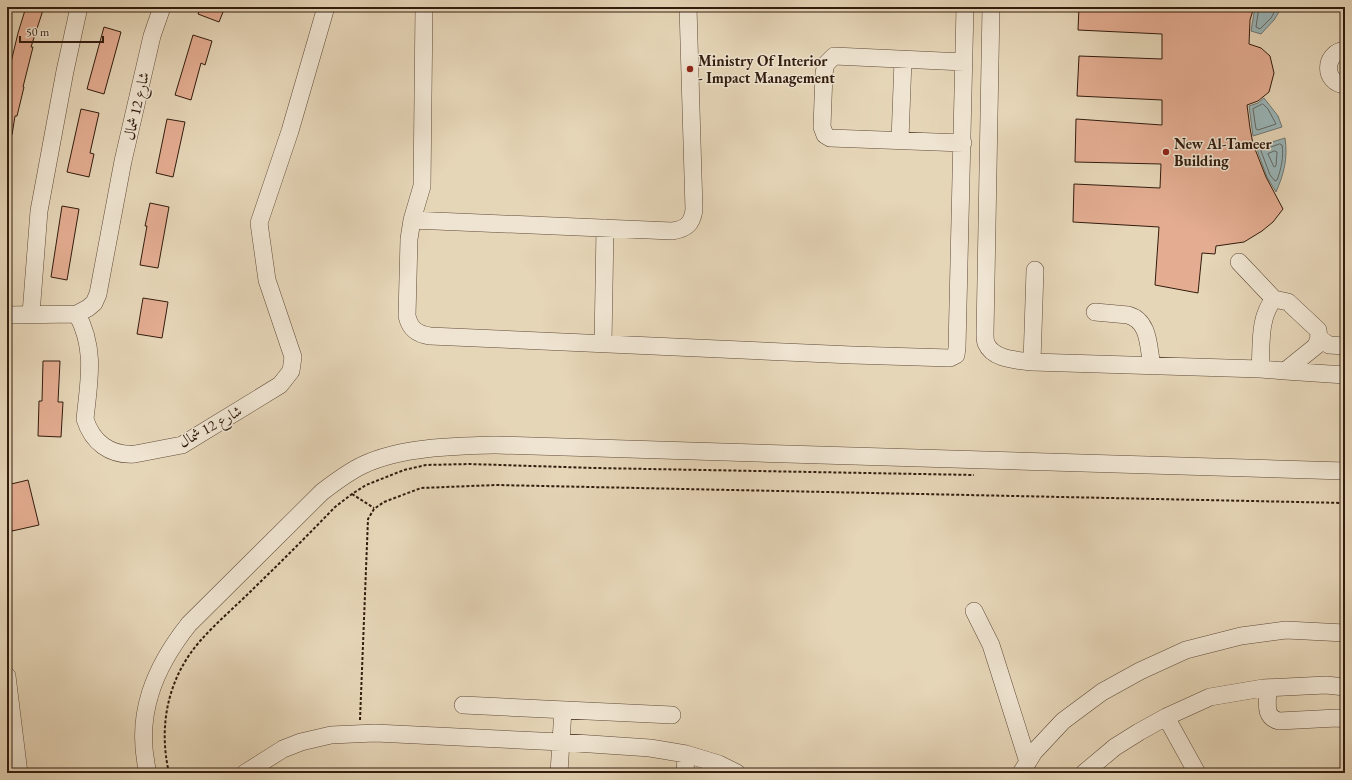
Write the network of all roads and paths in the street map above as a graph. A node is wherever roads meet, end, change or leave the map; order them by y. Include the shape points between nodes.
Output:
1 (79, 7) edge
2 (162, 7) edge
3 (326, 7) edge
4 (424, 7) edge
5 (688, 7) edge
6 (966, 7) edge
7 (991, 7) edge
8 (1345, 50) edge
9 (903, 60) junction
10 (964, 62) junction
11 (1345, 85) edge
12 (900, 140) junction
13 (963, 143) junction
14 (412, 220) junction
15 (605, 228) junction
16 (1239, 262) dead end
17 (1038, 270) dead end
18 (1274, 299) junction
19 (31, 314) junction
20 (77, 314) junction
21 (7, 315) edge
22 (1096, 316) dead end
23 (1319, 338) junction
24 (603, 344) junction
25 (1345, 346) edge
26 (1037, 362) junction
27 (1149, 366) junction
28 (1260, 369) junction
29 (1285, 371) junction
30 (1345, 375) edge
31 (1345, 471) edge
32 (975, 475) dead end
33 (352, 494) junction
34 (1345, 502) edge
35 (374, 509) junction
36 (974, 611) dead end
37 (1345, 633) edge
38 (7, 676) edge
39 (1345, 687) edge
40 (1268, 688) junction
41 (9, 701) edge
42 (463, 705) dead end
43 (563, 710) junction
44 (672, 715) dead end
45 (1166, 717) junction
46 (1345, 719) edge
47 (355, 721) dead end
48 (561, 742) junction
49 (686, 754) junction
50 (1025, 768) edge
51 (19, 773) edge
52 (148, 773) edge
53 (169, 773) edge
54 (245, 773) edge
55 (559, 773) edge
56 (685, 773) edge
57 (737, 773) edge
58 (1084, 773) edge
59 (1197, 773) edge

1 - 19 street via 39,211
2 - 20 street, شارع 12 شمال via 152,36 123,162 98,294 94,303
3 - 20 street, شارع 12 شمال via 290,131 259,223 268,280 292,357 291,371 280,385 182,445 134,454 120,454 101,445 87,426 85,418 90,355 85,331
4 - 14 street via 422,186
5 - 15 street via 694,210 691,222 688,227 672,231
6 - 10 street
7 - 26 street via 986,344 1000,356
8 - 11 street via 1330,58 1328,69 1332,79
9 - 10 street
9 - 12 street
9 - 12 street via 834,56 826,64 824,73 825,135 830,138
10 - 13 street
12 - 13 street
13 - 24 street via 957,348 953,357
14 - 15 street
14 - 24 street via 409,239 407,316 413,330 421,335 430,336
15 - 24 street
16 - 18 street
17 - 26 street
18 - 23 street via 1288,302 1318,330
18 - 28 street via 1268,306 1263,320
19 - 20 street
19 - 21 street
22 - 27 street via 1128,321 1136,326
23 - 25 street via 1329,345
23 - 29 street via 1316,346
26 - 27 street
27 - 28 street
28 - 29 street
29 - 30 street
31 - 52 street via 496,445 406,452 364,465 340,478 322,492 175,641 155,678 146,707 143,743
32 - 33 path via 426,465 404,470 366,485
33 - 35 path
33 - 53 path via 335,507 201,640 182,665 172,688 164,720 163,740
34 - 35 path via 496,485 420,488 384,502
35 - 47 path via 368,519 360,720
36 - 50 street via 991,645
37 - 50 street via 1286,630 1241,636 1186,650 1102,692 1063,721 1034,752
38 - 41 street
39 - 40 street via 1326,685
40 - 45 street via 1210,697
40 - 46 street via 1268,712 1273,719
41 - 51 street
42 - 43 street
43 - 44 street
43 - 48 street
45 - 58 street via 1115,747
45 - 59 street
48 - 49 street via 650,748
48 - 54 street via 375,733 331,735 283,749
48 - 55 street
49 - 56 street
49 - 57 street via 719,764

